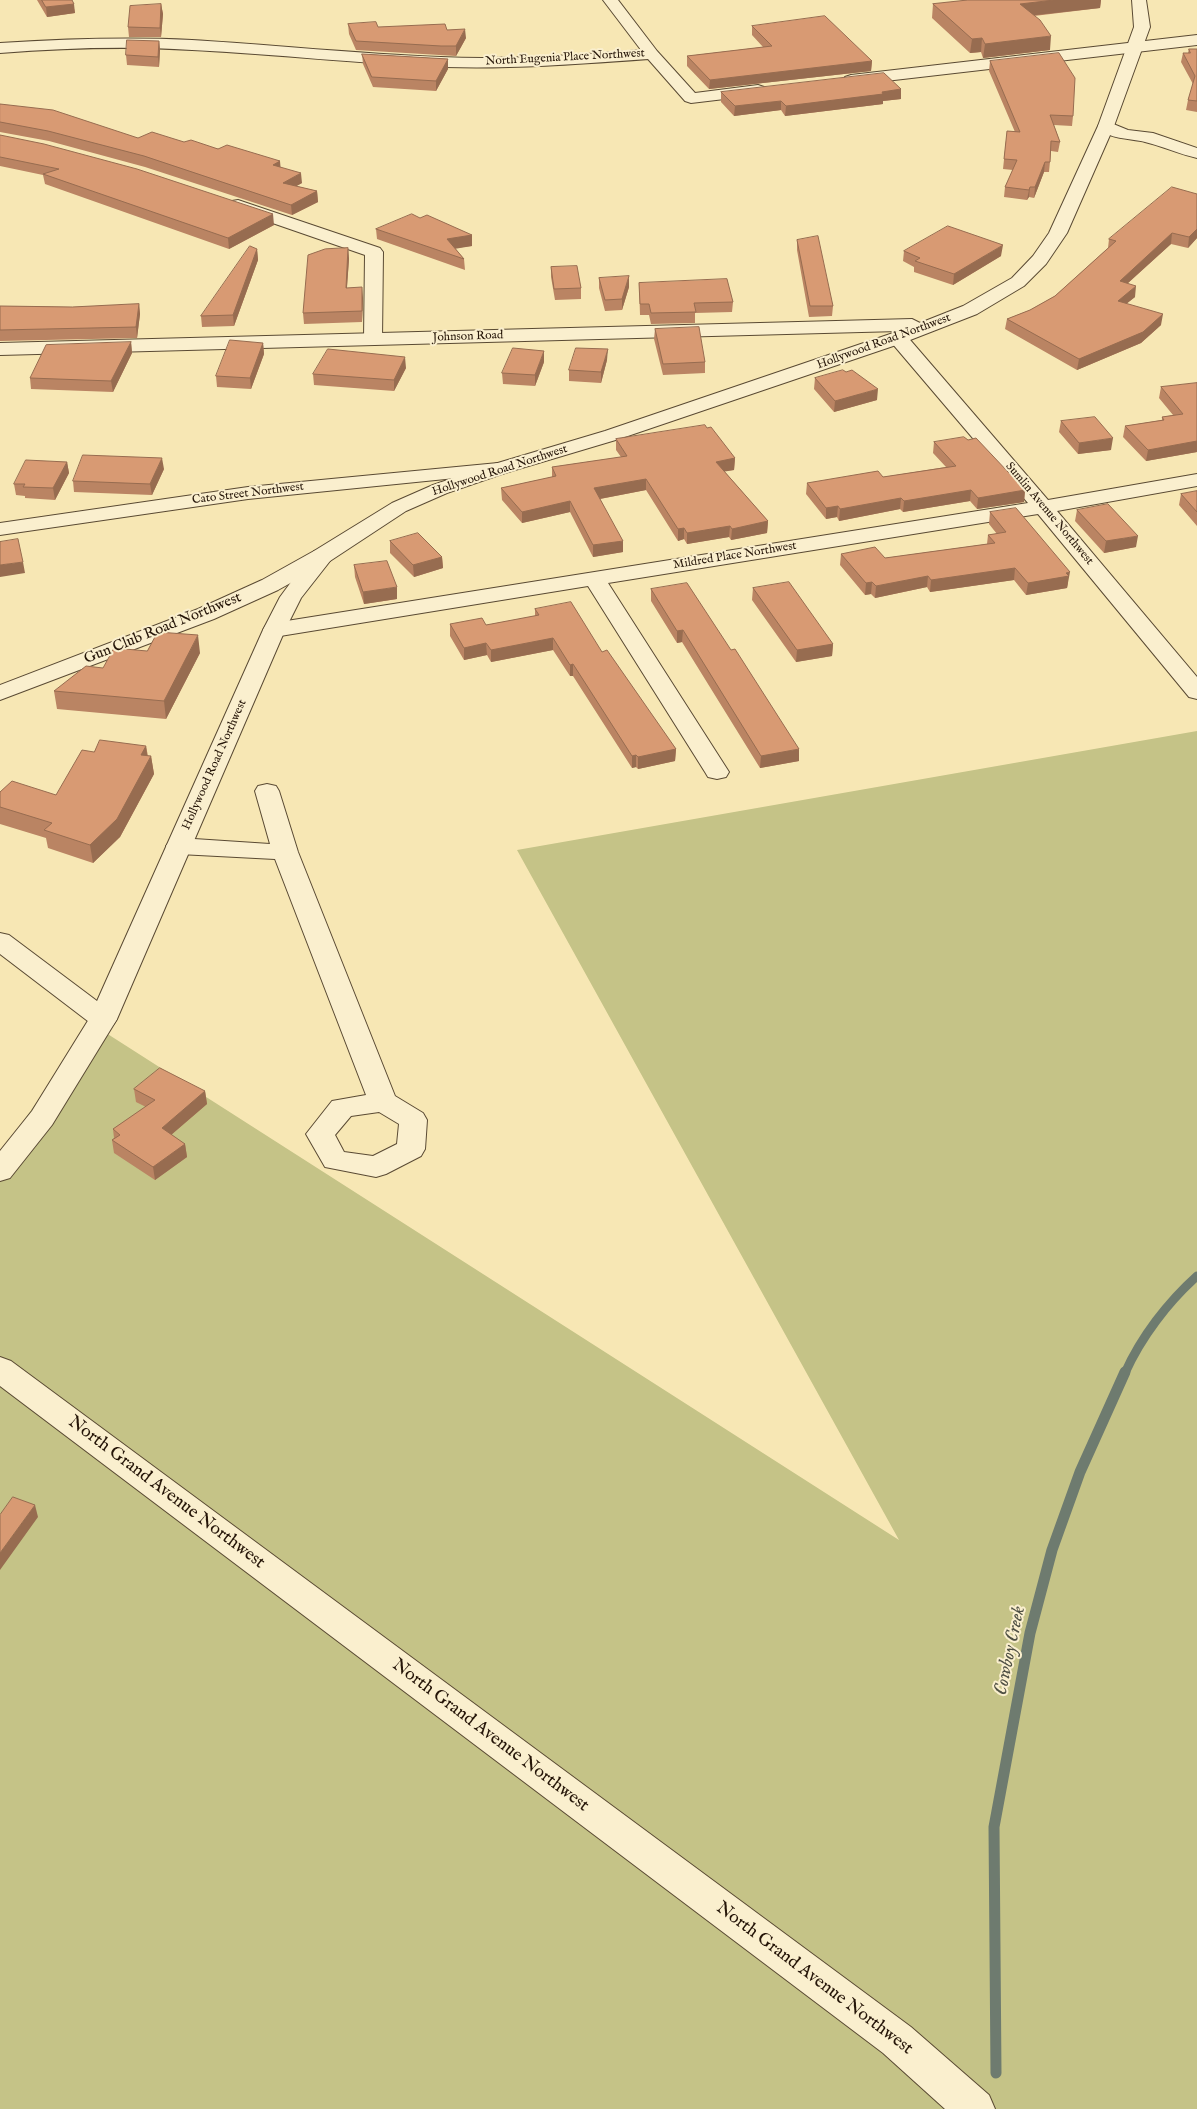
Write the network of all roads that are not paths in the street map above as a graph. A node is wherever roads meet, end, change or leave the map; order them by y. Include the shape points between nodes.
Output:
1 (610, 0) edge
2 (1139, 0) edge
3 (1197, 40) edge
4 (0, 48) edge
5 (1134, 48) junction
6 (652, 54) junction
7 (838, 81) edge
8 (770, 89) edge
9 (1106, 126) junction
10 (1197, 153) edge
11 (224, 200) edge
12 (936, 324) junction
13 (898, 338) junction
14 (374, 340) junction
15 (0, 349) edge
16 (498, 469) junction
17 (1197, 480) edge
18 (1043, 506) junction
19 (0, 529) edge
20 (322, 556) junction
21 (594, 579) junction
22 (274, 630) junction
23 (1197, 692) edge
24 (0, 693) edge
25 (717, 772) dead end
26 (267, 791) dead end
27 (179, 846) junction
28 (285, 852) junction
29 (0, 941) edge
30 (103, 1019) junction
31 (383, 1102) dead end
32 (0, 1171) edge
33 (0, 1369) edge
34 (975, 2109) edge

1 - 6 street
2 - 5 street, Hollywood Road Northwest via 1142,27
3 - 5 street
4 - 6 street, North Eugenia Place Northwest via 57,44 192,45 479,63
5 - 7 street
5 - 9 street, Hollywood Road Northwest
6 - 8 street, North Eugenia Place Northwest via 691,98
9 - 10 street via 1124,134 1148,137
9 - 12 street, Hollywood Road Northwest via 1058,232 1040,260 1006,290
11 - 14 street via 374,252
12 - 13 street, Hollywood Road Northwest
12 - 14 street, Johnson Road
13 - 16 street, Hollywood Road Northwest via 612,435
13 - 18 street, Sumlin Avenue Northwest
14 - 15 street, Johnson Road
16 - 19 street, Cato Street Northwest via 258,492
16 - 20 street, Hollywood Road Northwest via 399,507
17 - 18 street, Mildred Place Northwest
18 - 21 street, Mildred Place Northwest
18 - 23 street, Sumlin Avenue Northwest
20 - 22 street, Hollywood Road Northwest via 291,597
20 - 24 street, Gun Club Road Northwest via 270,585 206,614
21 - 22 street, Mildred Place Northwest
21 - 25 street
22 - 27 street, Hollywood Road Northwest
26 - 28 street
27 - 28 street
27 - 30 street, Hollywood Road Northwest
28 - 31 street
29 - 30 street
30 - 32 street, Hollywood Road Northwest via 42,1118
33 - 34 street, North Grand Avenue Northwest via 897,2040

